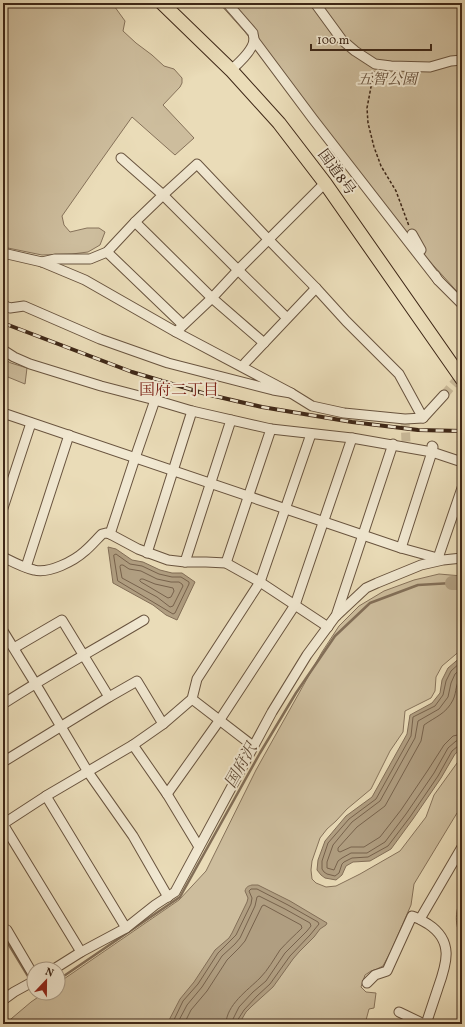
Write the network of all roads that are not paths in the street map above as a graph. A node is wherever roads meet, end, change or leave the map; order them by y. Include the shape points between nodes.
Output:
1 (162, 3) edge
2 (227, 3) edge
3 (315, 3) edge
4 (254, 40) junction
5 (462, 60) edge
6 (231, 70) junction
7 (121, 158) dead end
8 (325, 183) junction
9 (163, 195) junction
10 (135, 222) junction
11 (412, 234) road end
12 (268, 240) junction
13 (107, 252) junction
14 (3, 253) edge
15 (42, 262) junction
16 (238, 270) junction
17 (438, 280) junction
18 (316, 288) junction
19 (212, 298) junction
20 (462, 304) edge
21 (3, 305) edge
22 (287, 318) junction
23 (180, 328) junction
24 (264, 343) junction
25 (3, 350) edge
26 (245, 363) dead end
27 (462, 380) edge
28 (291, 393) junction
29 (444, 395) tunnel mouth
30 (154, 400) junction
31 (192, 411) junction
32 (3, 413) edge
33 (423, 418) junction
34 (232, 420) junction
35 (31, 423) junction
36 (271, 429) junction
37 (311, 434) junction
38 (69, 435) junction
39 (352, 438) junction
40 (406, 442) dead end
41 (393, 444) junction
42 (432, 452) junction
43 (134, 458) junction
44 (462, 462) edge
45 (172, 470) junction
46 (211, 483) junction
47 (462, 488) edge
48 (248, 496) junction
49 (3, 508) edge
50 (285, 508) junction
51 (324, 521) junction
52 (110, 534) junction
53 (362, 535) junction
54 (401, 548) junction
55 (147, 553) junction
56 (3, 557) edge
57 (462, 558) edge
58 (440, 559) junction
59 (185, 562) junction
60 (226, 563) junction
61 (26, 567) junction
62 (260, 582) junction
63 (295, 605) junction
64 (336, 617) junction
65 (144, 620) dead end
66 (328, 626) junction
67 (3, 632) edge
68 (9, 645) edge
69 (84, 656) junction
70 (35, 683) junction
71 (109, 697) junction
72 (192, 699) junction
73 (3, 704) edge
74 (220, 721) junction
75 (163, 724) junction
76 (61, 727) junction
77 (133, 745) junction
78 (253, 746) junction
79 (3, 762) edge
80 (88, 772) junction
81 (167, 794) junction
82 (46, 796) junction
83 (3, 824) edge
84 (199, 847) junction
85 (462, 847) edge
86 (168, 897) junction
87 (420, 919) junction
88 (126, 928) junction
89 (4, 929) edge
90 (81, 952) junction
91 (66, 961) edge
92 (26, 963) edge
93 (367, 983) dead end
94 (26, 985) edge
95 (3, 1000) edge
96 (399, 1012) dead end
97 (425, 1024) edge

1 - 6 highway, 国道8号
2 - 4 street via 253,33
3 - 5 street via 342,40 355,52 375,64 430,67
4 - 6 street via 246,56
4 - 17 street
6 - 8 highway, 国道8号 via 279,123
7 - 9 street
8 - 12 street
8 - 27 highway, 国道8号
9 - 10 street
9 - 12 street via 197,164
9 - 16 street
10 - 13 street
10 - 19 street
11 - 17 street
12 - 16 street
12 - 18 street
13 - 15 street via 90,259 55,258
13 - 23 street
14 - 15 street
15 - 23 street via 85,280
16 - 19 street
16 - 22 street
17 - 20 street
18 - 22 street
18 - 33 street via 399,374
19 - 23 street
19 - 24 street
21 - 28 street via 10,308 24,306 100,339 168,363
22 - 24 street
23 - 28 street
24 - 26 street
25 - 30 street via 30,364
28 - 33 street via 312,406 344,413 405,419
29 - 33 street
30 - 31 street
30 - 43 street
31 - 34 street
31 - 45 street
32 - 35 street
34 - 36 street
34 - 46 street
35 - 38 street
35 - 49 street
36 - 37 street
36 - 48 street
37 - 39 street
37 - 50 street
38 - 43 street
38 - 61 street
39 - 41 street
39 - 51 street
40 - 42 street via 430,445 433,447
41 - 42 street
41 - 53 street
42 - 44 street
42 - 54 street
43 - 45 street
43 - 52 street
45 - 46 street
45 - 55 street
46 - 48 street
46 - 59 street
47 - 58 street
48 - 50 street
48 - 60 street
50 - 51 street
50 - 62 street
51 - 53 street
51 - 63 street
52 - 55 street
52 - 61 street via 102,534 84,553 53,569 35,571
53 - 54 street
53 - 64 street
54 - 58 street
55 - 59 street
56 - 61 street
57 - 58 street
58 - 64 street via 366,588
59 - 60 street
60 - 62 street
62 - 63 street
62 - 72 street via 197,679
63 - 66 street
63 - 74 street
64 - 66 street
65 - 69 street
66 - 78 street via 294,675
67 - 68 street
68 - 69 street via 62,620
68 - 70 street
69 - 70 street
69 - 71 street
70 - 73 street
70 - 76 street
71 - 75 street via 137,682
71 - 76 street
72 - 74 street
72 - 75 street
74 - 78 street
74 - 81 street
75 - 77 street
76 - 79 street
76 - 80 street
77 - 80 street
77 - 81 street
78 - 84 street
80 - 82 street
80 - 86 street via 133,836
81 - 84 street
82 - 83 street
82 - 88 street
83 - 90 street
84 - 86 street via 175,892
85 - 87 street
86 - 88 street
87 - 93 street via 412,916 387,970 375,975
87 - 97 street via 439,933 446,946 445,967
88 - 90 street
89 - 92 street
90 - 91 street
94 - 95 street
96 - 97 street

